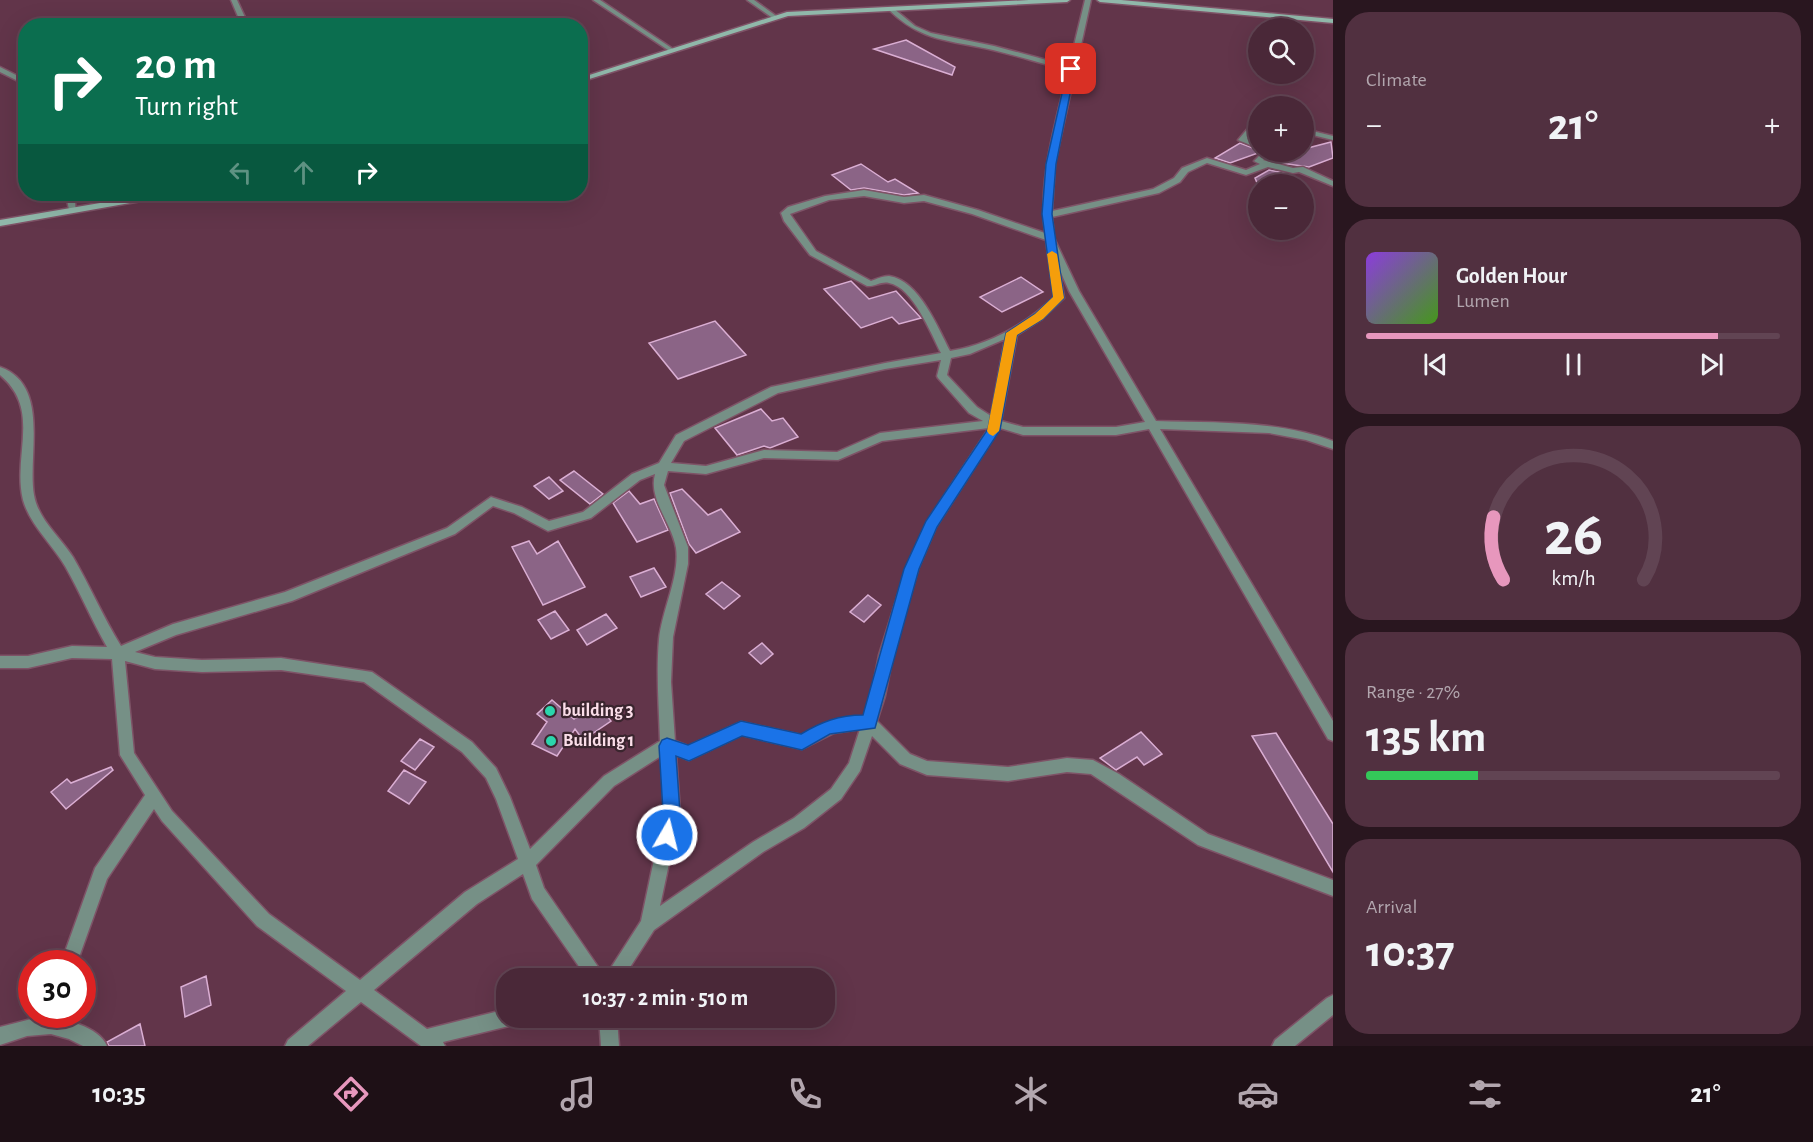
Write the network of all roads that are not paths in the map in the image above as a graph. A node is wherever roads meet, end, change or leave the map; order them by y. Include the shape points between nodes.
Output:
1 (234, 0) edge
2 (596, 0) edge
3 (750, 0) edge
4 (1067, 0) edge
5 (1088, 0) edge
6 (1100, 0) edge
7 (1027, 1) edge
8 (891, 9) junction
9 (242, 18) edge
10 (776, 18) junction
11 (1333, 21) edge
12 (673, 51) junction
13 (0, 69) edge
14 (1071, 69) junction
15 (588, 78) edge
16 (18, 79) edge
17 (1248, 133) edge
18 (1314, 133) edge
19 (1333, 138) edge
20 (1248, 142) edge
21 (1261, 162) edge
22 (1267, 164) junction
23 (1333, 184) edge
24 (71, 201) edge
25 (124, 201) edge
26 (73, 210) junction
27 (1047, 214) junction
28 (0, 223) edge
29 (1050, 238) junction
30 (1012, 333) junction
31 (947, 355) junction
32 (0, 370) edge
33 (995, 423) junction
34 (1153, 425) junction
35 (1333, 446) edge
36 (663, 466) junction
37 (118, 653) junction
38 (0, 662) edge
39 (869, 723) junction
40 (1333, 734) edge
41 (667, 746) junction
42 (153, 795) junction
43 (526, 863) junction
44 (1333, 888) edge
45 (648, 924) junction
46 (74, 950) edge
47 (590, 968) edge
48 (619, 968) edge
49 (359, 990) junction
50 (1333, 1004) edge
51 (496, 1021) edge
52 (19, 1028) edge
53 (70, 1028) edge
54 (609, 1028) edge
55 (0, 1036) edge
56 (430, 1042) edge
57 (98, 1046) edge
58 (294, 1046) edge
59 (610, 1046) edge
60 (1281, 1046) edge

1 - 9 street
2 - 12 street
3 - 10 street
4 - 7 main road
5 - 14 street
6 - 11 main road
7 - 8 main road
8 - 10 main road via 787,14
8 - 14 street via 929,35
10 - 12 main road
12 - 15 main road
13 - 16 street
14 - 27 street via 1051,164
17 - 20 street via 1242,140
18 - 19 street
21 - 22 street
22 - 23 street via 1299,169
22 - 27 street via 1246,174 1207,160 1156,191
24 - 26 street
25 - 26 main road
26 - 28 main road
27 - 29 street
29 - 30 street via 1059,298 1039,317
29 - 31 street via 924,198 904,200 864,193 819,201 785,213 806,246 827,262 870,284 888,279 901,284 921,306
29 - 34 street via 1074,291
30 - 31 street via 966,352
30 - 33 street
31 - 33 street via 942,376 959,398
31 - 36 street via 776,390 680,438
32 - 37 street via 20,385 27,403 25,471 35,517 60,548
33 - 34 street via 1023,431 1089,431
33 - 36 street via 880,437 838,456 764,454 706,470
33 - 39 street via 972,466 931,525 912,569
34 - 35 street via 1269,429 1308,436
34 - 40 street
36 - 37 street via 636,477 587,515 548,526 491,501 451,531 362,568 287,597 173,630
36 - 41 street via 658,485 682,547 666,637
37 - 38 street via 72,652 28,662
37 - 42 street via 127,755
37 - 43 street via 155,663 281,664 367,676 467,747 491,773
39 - 41 street via 826,727 802,742 741,728 689,753
39 - 44 street via 905,759 927,768 1008,774 1067,765 1093,767 1203,840
39 - 45 street via 855,766 836,794
41 - 43 street via 609,781
41 - 45 street via 672,812
42 - 46 street via 101,874
42 - 49 street via 167,816 263,920
43 - 47 street via 538,893
43 - 49 street via 471,897
45 - 48 street
49 - 56 street
49 - 58 street
50 - 60 street
51 - 56 street
52 - 55 street
53 - 57 street
54 - 59 street

